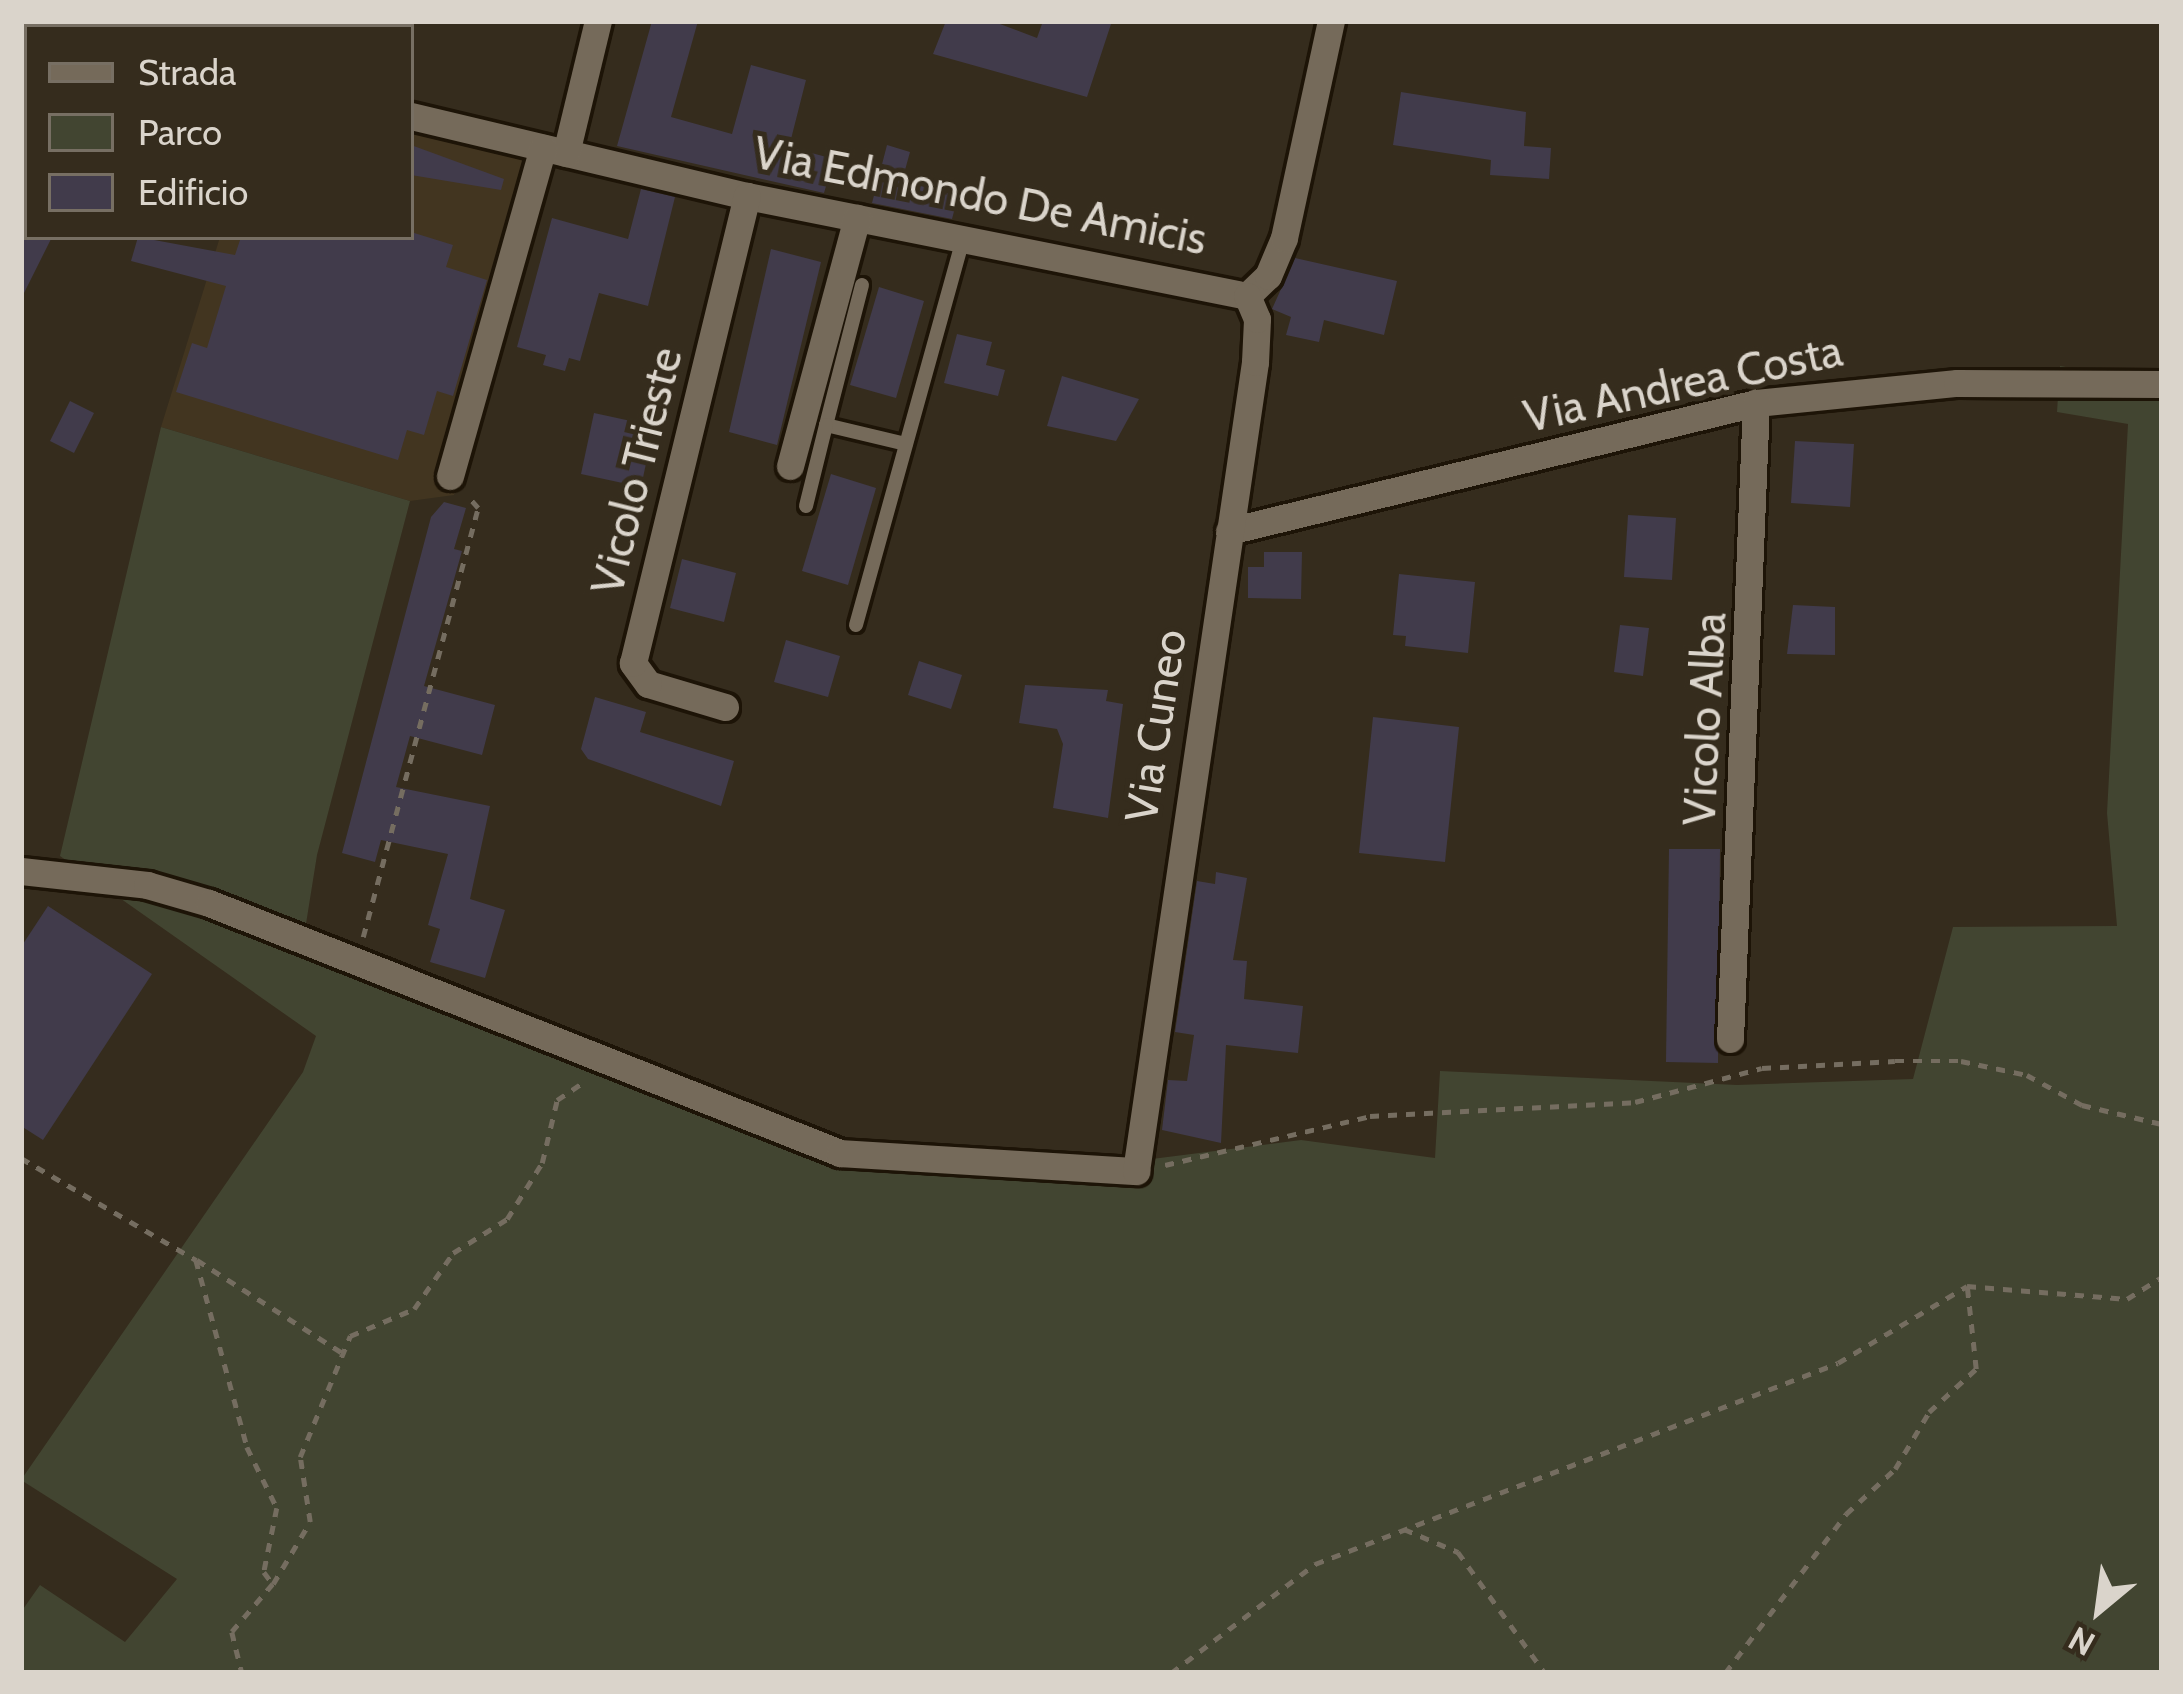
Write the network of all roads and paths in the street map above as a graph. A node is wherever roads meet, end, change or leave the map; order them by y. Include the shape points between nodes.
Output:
1 (598, 21) edge
2 (1331, 21) edge
3 (414, 117) edge
4 (555, 150) junction
5 (747, 196) junction
6 (857, 218) junction
7 (963, 239) junction
8 (862, 285) dead end
9 (1247, 296) junction
10 (2162, 384) edge
11 (1756, 404) junction
12 (826, 424) junction
13 (906, 444) junction
14 (790, 466) dead end
15 (450, 476) joint
16 (806, 506) dead end
17 (1229, 531) junction
18 (856, 625) dead end
19 (724, 707) dead end
20 (21, 871) edge
21 (356, 961) junction
22 (1730, 1039) dead end
23 (614, 1063) junction
24 (2162, 1124) edge
25 (21, 1158) edge
26 (1136, 1172) junction
27 (196, 1260) junction
28 (2162, 1277) edge
29 (1967, 1286) junction
30 (344, 1354) junction
31 (1404, 1529) junction
32 (273, 1584) junction
33 (242, 1673) edge
34 (1171, 1673) edge
35 (1545, 1673) edge
36 (1725, 1673) edge

1 - 4 street
2 - 9 street, Via Edmondo De Amicis via 1284,238 1268,276
3 - 4 street, Via Edmondo De Amicis
4 - 5 street, Via Edmondo De Amicis
4 - 15 street
5 - 6 street, Via Edmondo De Amicis
5 - 19 street, Vicolo Trieste via 633,663 648,684
6 - 7 street, Via Edmondo De Amicis
6 - 14 street
7 - 9 street, Via Edmondo De Amicis
7 - 13 lane
8 - 12 lane
9 - 17 street, Via Cuneo via 1258,319 1255,362
10 - 11 street, Via Andrea Costa via 1936,384
11 - 17 street, Via Andrea Costa
11 - 22 street, Vicolo Alba
12 - 13 lane
12 - 16 lane
13 - 18 lane
15 - 21 path via 478,508
17 - 26 street, Via Cuneo
20 - 21 street via 147,885
21 - 23 street
23 - 26 street via 840,1153
23 - 30 path via 557,1100 542,1163 507,1219 452,1253 415,1309 350,1336
24 - 26 path via 1961,1061 1762,1067 1635,1102 1370,1116
25 - 27 path
27 - 30 path
27 - 32 path via 247,1447 277,1508 264,1572
28 - 29 path via 2127,1299
29 - 31 path via 1838,1363
29 - 36 path via 1976,1369 1929,1412 1895,1469 1846,1514
30 - 32 path via 300,1457 310,1522
31 - 34 path via 1316,1564
31 - 35 path via 1458,1552
32 - 33 path via 232,1632

